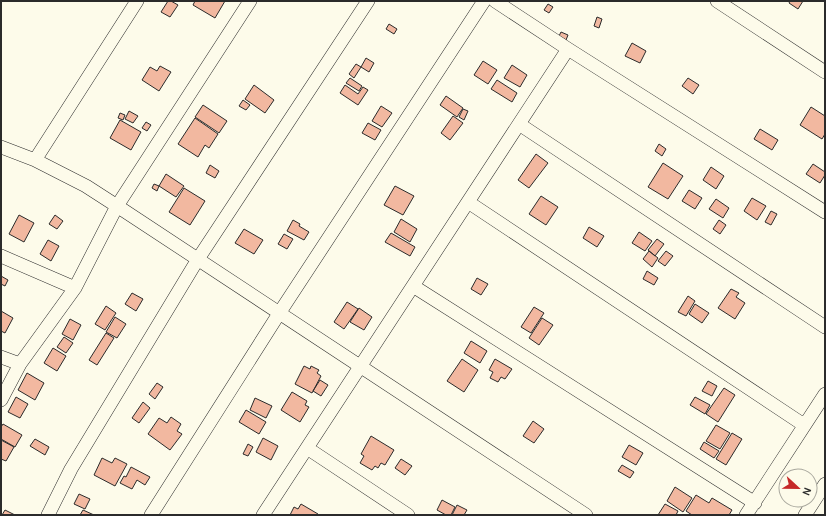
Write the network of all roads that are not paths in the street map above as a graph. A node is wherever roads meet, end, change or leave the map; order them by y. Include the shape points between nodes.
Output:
1 (137, 1) edge
2 (250, 1) edge
3 (368, 1) edge
4 (484, 1) edge
5 (495, 1) edge
6 (717, 1) edge
7 (568, 49) junction
8 (825, 72) edge
9 (519, 124) junction
10 (1, 147) edge
11 (35, 160) junction
12 (468, 202) junction
13 (117, 206) junction
14 (825, 212) edge
15 (1, 256) edge
16 (198, 259) junction
17 (412, 286) junction
18 (74, 288) junction
19 (280, 312) junction
20 (825, 327) edge
21 (1, 357) edge
22 (20, 364) junction
23 (360, 367) junction
24 (825, 394) edge
25 (1, 400) edge
26 (804, 425) junction
27 (307, 448) junction
28 (825, 484) edge
29 (755, 503) junction
30 (48, 515) edge
31 (151, 515) edge
32 (263, 515) edge
33 (408, 515) edge
34 (586, 515) edge
35 (746, 515) edge
36 (805, 515) edge

1 - 11 street
2 - 13 street
3 - 16 street
4 - 19 street
5 - 7 street
6 - 8 street
7 - 9 street
7 - 14 street
9 - 12 street
9 - 20 street
10 - 11 street
11 - 13 street via 86,186
12 - 17 street
12 - 26 street
13 - 16 street
13 - 18 street
15 - 18 street
16 - 19 street
16 - 30 street via 71,469
17 - 23 street
17 - 29 street
18 - 22 street
19 - 23 street
19 - 31 street
21 - 22 street
22 - 25 street
23 - 27 street
23 - 34 street
24 - 26 street
26 - 29 street
27 - 32 street
27 - 33 street
28 - 36 street
29 - 35 street

